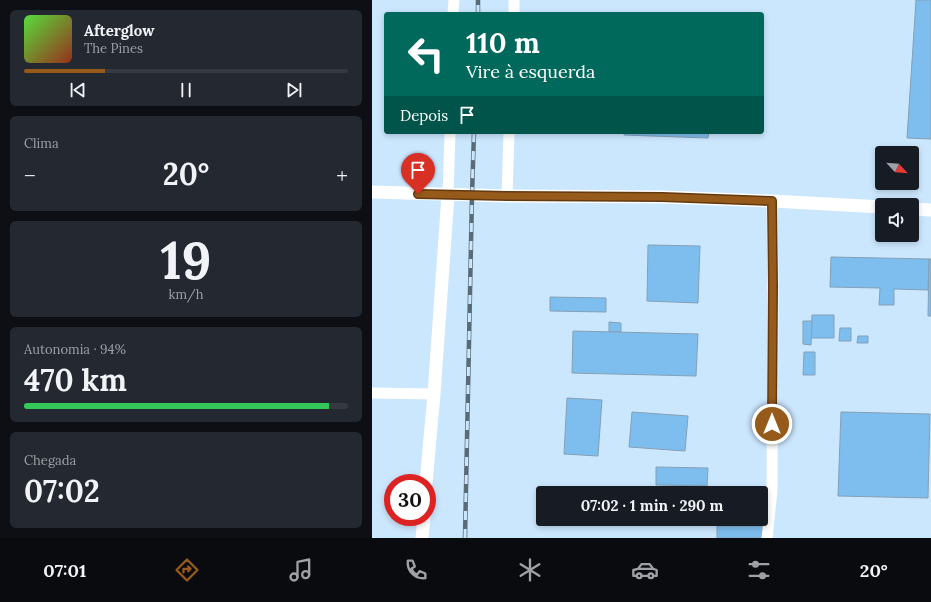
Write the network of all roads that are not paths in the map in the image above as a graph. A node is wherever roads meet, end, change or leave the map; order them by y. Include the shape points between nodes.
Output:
1 (454, 0) edge
2 (514, 0) edge
3 (453, 12) edge
4 (514, 12) edge
5 (450, 134) edge
6 (509, 134) edge
7 (372, 192) edge
8 (448, 195) junction
9 (507, 196) junction
10 (772, 201) junction
11 (875, 207) edge
12 (919, 209) edge
13 (931, 210) edge
14 (372, 393) edge
15 (434, 394) junction
16 (427, 474) edge
17 (423, 526) edge
18 (422, 538) edge
19 (768, 538) edge

1 - 3 street
2 - 4 street
5 - 8 street
6 - 9 street
7 - 8 street
8 - 9 street
8 - 15 street
9 - 10 street
10 - 11 street
10 - 19 street via 772,492
12 - 13 street
14 - 15 street
15 - 16 street
17 - 18 street

